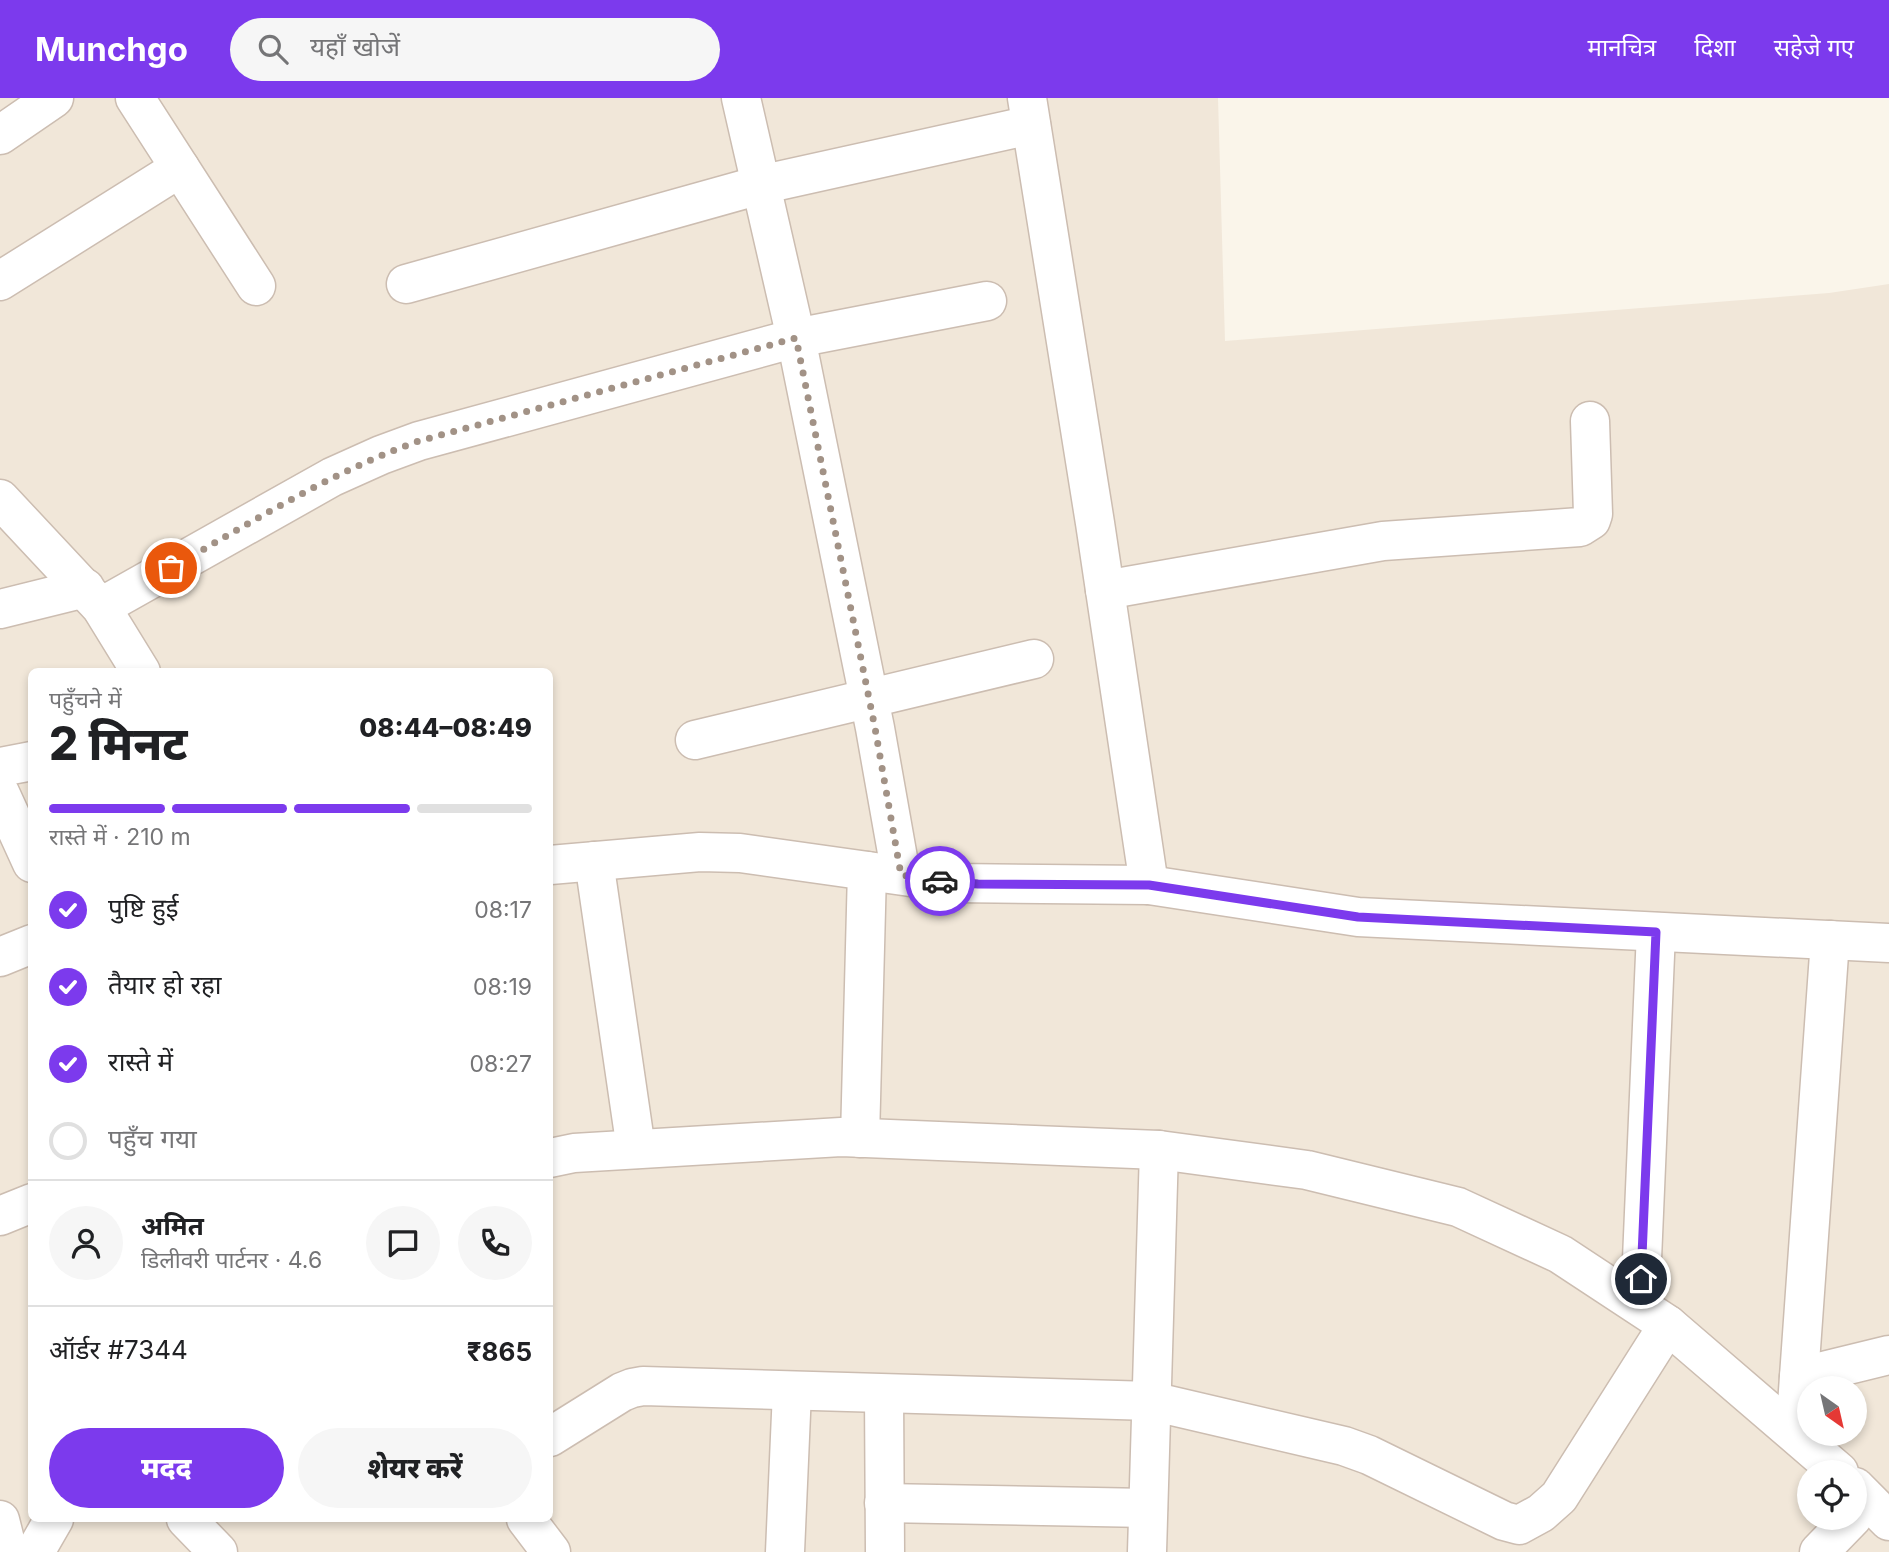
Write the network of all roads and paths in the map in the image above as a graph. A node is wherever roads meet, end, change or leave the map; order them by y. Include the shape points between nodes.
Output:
1 (54, 98) edge
2 (135, 98) edge
3 (741, 98) edge
4 (1029, 111) edge
5 (0, 135) edge
6 (180, 168) junction
7 (760, 185) junction
8 (0, 281) edge
9 (406, 284) dead end
10 (256, 286) dead end
11 (987, 301) dead end
12 (796, 338) junction
13 (1590, 421) dead end
14 (0, 499) edge
15 (1105, 590) junction
16 (93, 598) junction
17 (0, 609) edge
18 (1034, 659) dead end
19 (138, 668) edge
20 (868, 699) junction
21 (695, 740) dead end
22 (28, 762) edge
23 (0, 767) edge
24 (0, 793) edge
25 (28, 854) edge
26 (594, 861) junction
27 (553, 865) edge
28 (884, 873) junction
29 (1149, 885) junction
30 (1656, 932) junction
31 (1830, 940) junction
32 (1889, 943) edge
33 (28, 946) edge
34 (0, 957) edge
35 (860, 1138) junction
36 (636, 1149) junction
37 (1159, 1150) junction
38 (553, 1157) edge
39 (28, 1205) edge
40 (0, 1216) edge
41 (1654, 1316) junction
42 (1889, 1355) edge
43 (1799, 1376) edge
44 (1803, 1376) edge
45 (792, 1391) junction
46 (884, 1394) junction
47 (1151, 1401) junction
48 (1797, 1405) edge
49 (1795, 1433) junction
50 (553, 1435) edge
51 (1825, 1460) edge
52 (884, 1503) junction
53 (1148, 1508) junction
54 (0, 1520) edge
55 (52, 1522) edge
56 (189, 1522) edge
57 (528, 1522) edge
58 (1842, 1530) edge
59 (1510, 1538) edge
60 (8, 1552) edge
61 (35, 1552) edge
62 (218, 1552) edge
63 (551, 1552) edge
64 (785, 1552) edge
65 (885, 1552) edge
66 (1147, 1552) edge
67 (1819, 1552) edge

1 - 5 street
2 - 6 street
3 - 7 street
4 - 7 street
4 - 15 street
6 - 8 street
6 - 10 street
7 - 9 street
7 - 12 street
11 - 12 street
12 - 16 street via 381,454
12 - 20 street
13 - 15 street via 1593,514 1580,527 1383,541
14 - 16 street
15 - 29 street
16 - 17 street
16 - 19 street
18 - 20 street
20 - 21 street
20 - 28 street
22 - 23 street
24 - 25 street
26 - 27 street
26 - 28 street via 740,853
26 - 36 street
28 - 29 street via 965,883
28 - 35 street
29 - 30 street via 1358,917
30 - 31 street
30 - 41 street
31 - 32 street
31 - 43 street
33 - 34 street
35 - 36 street
35 - 37 street
36 - 38 street
37 - 41 street via 1307,1170 1458,1207 1560,1254
37 - 47 street
39 - 40 street
41 - 49 street
41 - 59 street via 1559,1497
42 - 44 street
45 - 46 street
45 - 50 street via 632,1388
45 - 64 street
46 - 47 street
46 - 52 street
47 - 53 street
47 - 59 street via 1369,1455 1504,1521
48 - 49 street
49 - 51 street
52 - 53 street
52 - 65 street
53 - 66 street
54 - 60 street
55 - 61 street
56 - 62 street
57 - 63 street
58 - 67 street

